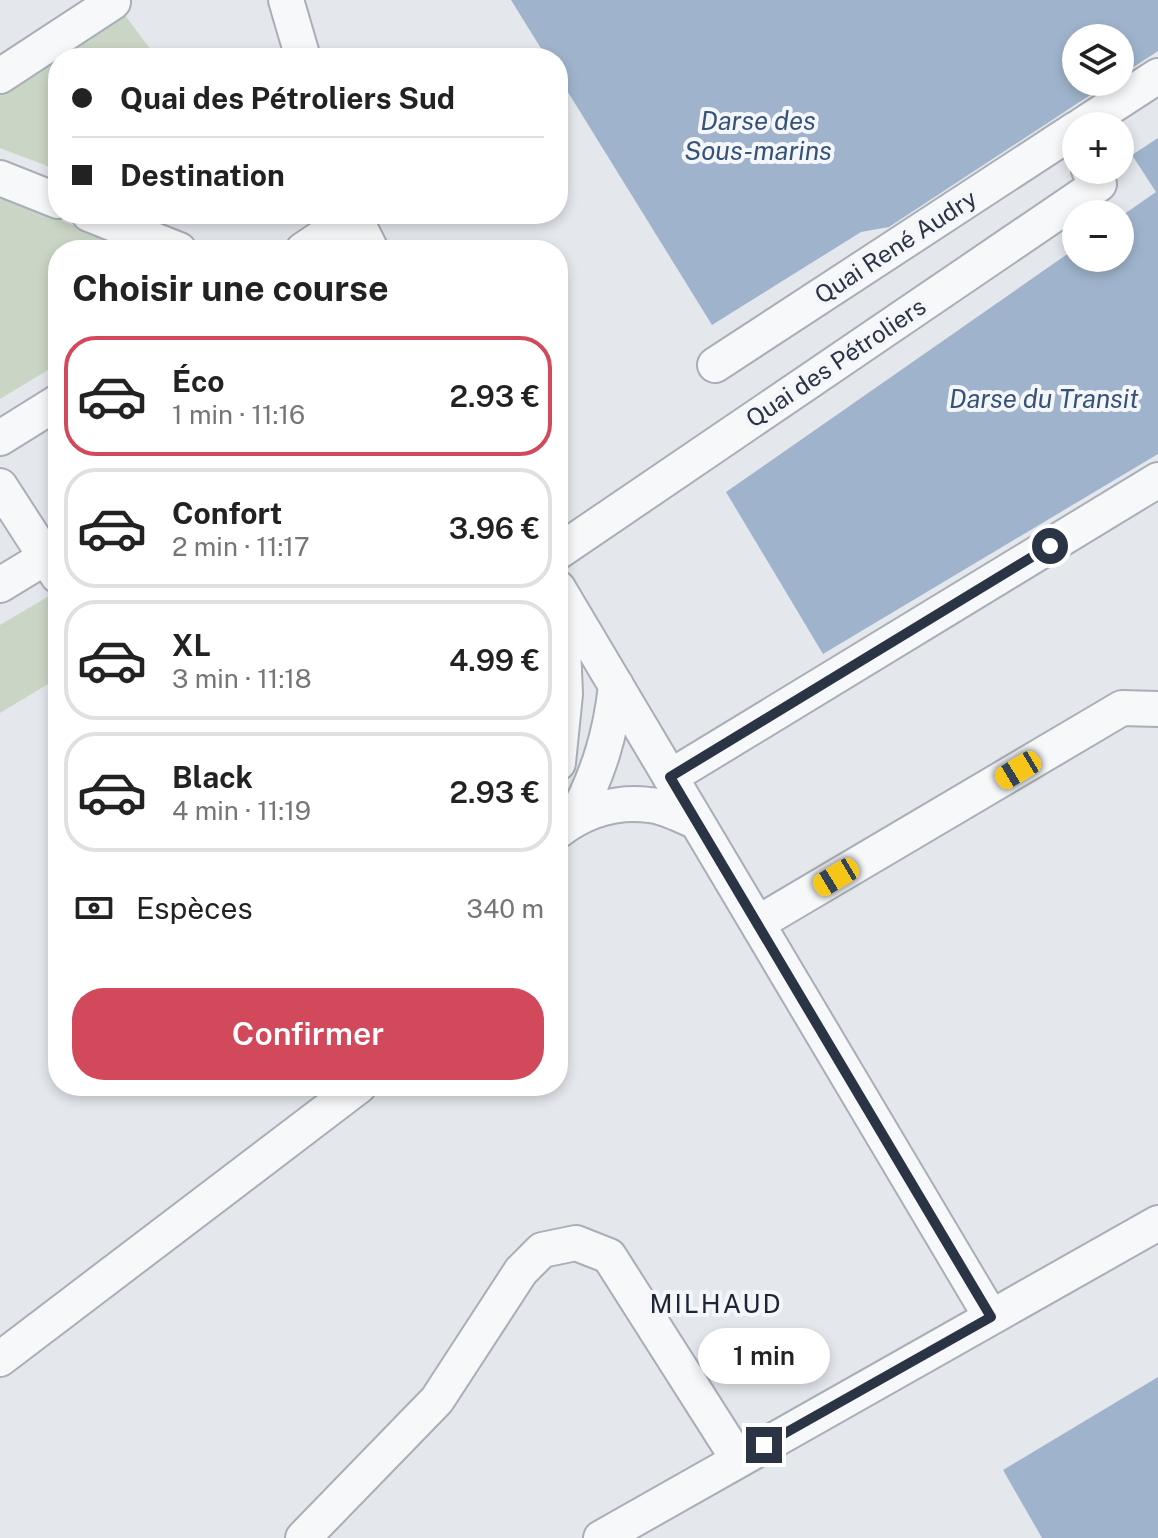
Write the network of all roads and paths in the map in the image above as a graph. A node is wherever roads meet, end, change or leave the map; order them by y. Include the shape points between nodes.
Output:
1 (286, 0) edge
2 (113, 2) dead end
3 (300, 48) edge
4 (0, 76) edge
5 (1158, 76) edge
6 (1108, 112) edge
7 (1062, 144) edge
8 (0, 178) edge
9 (1099, 184) edge
10 (48, 197) edge
11 (114, 224) edge
12 (341, 224) edge
13 (154, 240) edge
14 (318, 240) edge
15 (715, 365) dead end
16 (48, 408) edge
17 (0, 438) edge
18 (1158, 480) edge
19 (0, 486) edge
20 (568, 545) edge
21 (48, 560) edge
22 (48, 567) edge
23 (0, 585) edge
24 (568, 604) edge
25 (616, 685) junction
26 (1158, 709) edge
27 (670, 777) junction
28 (568, 821) edge
29 (697, 822) junction
30 (568, 823) edge
31 (758, 923) junction
32 (346, 1096) edge
33 (1158, 1223) edge
34 (991, 1317) junction
35 (0, 1359) edge
36 (738, 1459) junction
37 (303, 1538) edge
38 (601, 1538) edge

1 - 3 street
2 - 4 street
5 - 6 street, Quai René Audry
7 - 15 street, Quai René Audry
8 - 10 street
9 - 20 street, Quai des Pétroliers
11 - 13 street
12 - 14 street
16 - 17 street
18 - 27 street
19 - 21 street
22 - 23 street
24 - 25 street
25 - 27 street
25 - 28 street via 594,783
26 - 31 street via 1122,708
27 - 29 street
29 - 30 street via 650,805 607,806
29 - 31 street
31 - 34 street
32 - 35 street
33 - 34 street
34 - 36 street
36 - 37 street via 609,1256 576,1243 542,1250 521,1271 437,1400
36 - 38 street

